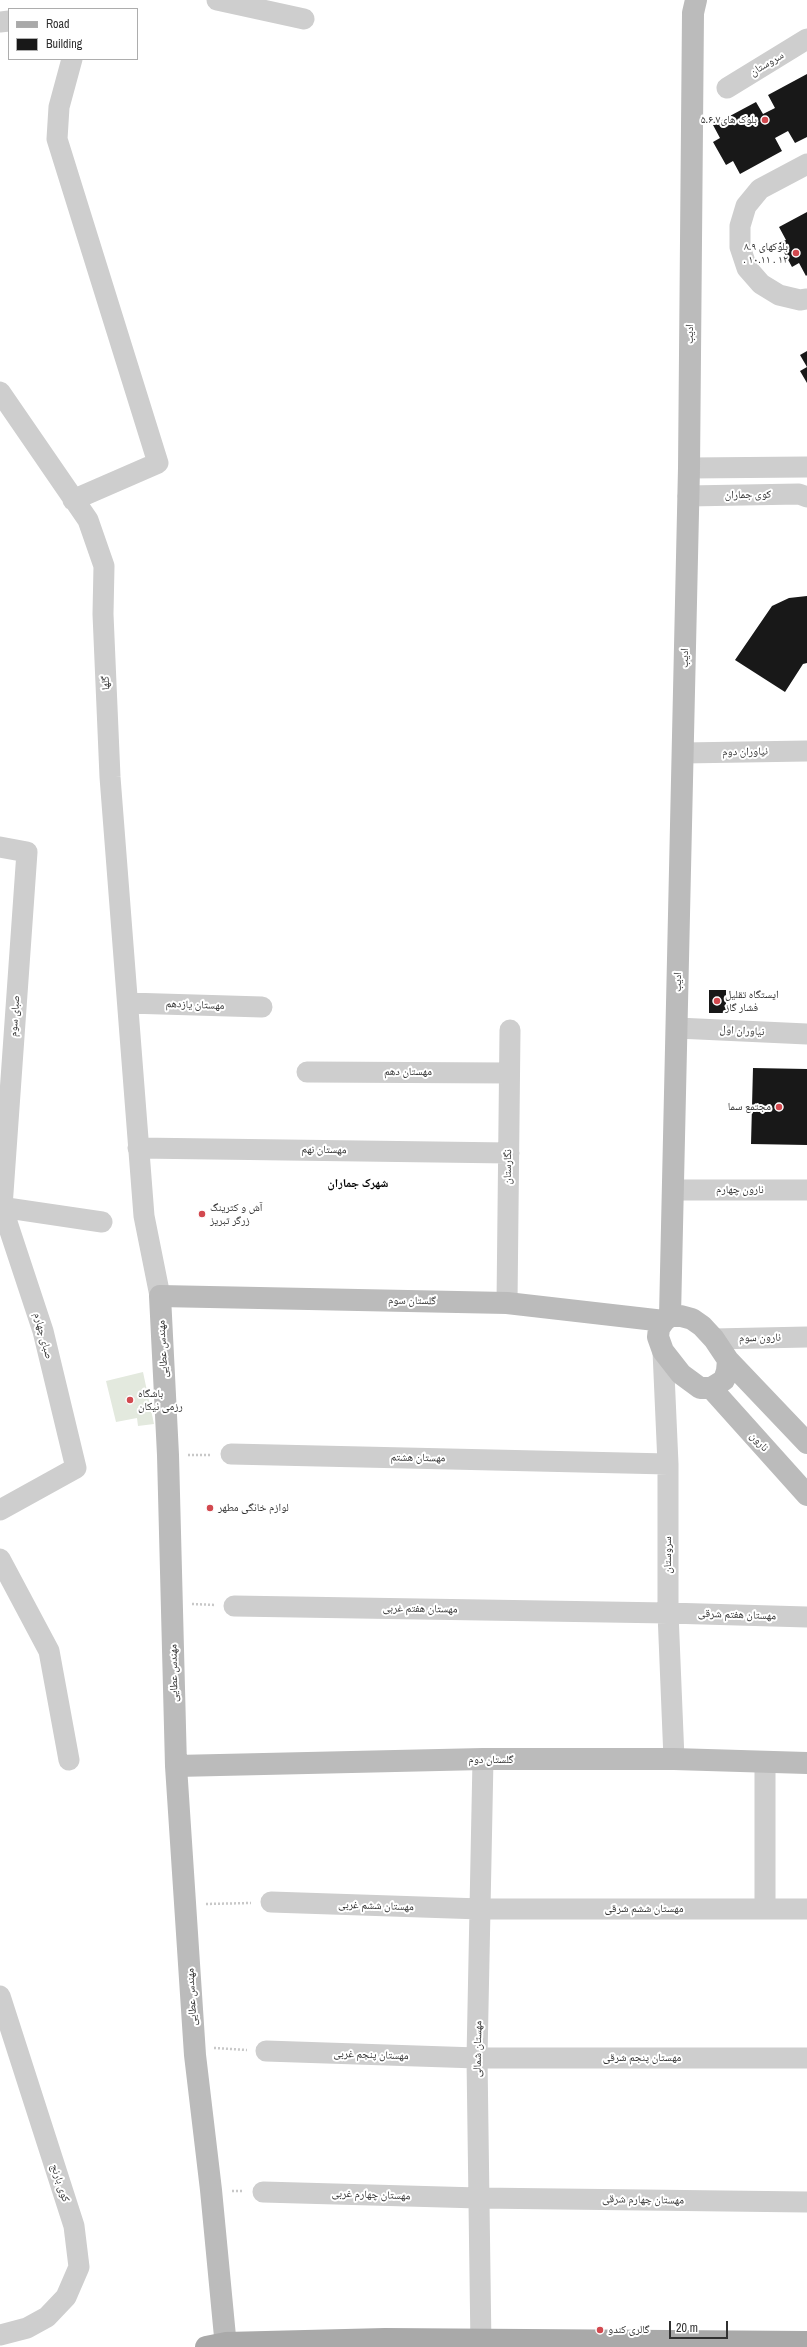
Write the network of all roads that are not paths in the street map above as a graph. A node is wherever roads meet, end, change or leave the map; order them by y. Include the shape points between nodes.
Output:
1 (217, 0) edge
2 (696, 0) edge
3 (304, 20) dead end
4 (807, 39) edge
5 (72, 60) edge
6 (727, 88) dead end
7 (807, 164) edge
8 (807, 299) edge
9 (0, 392) edge
10 (807, 467) edge
11 (689, 468) junction
12 (688, 496) junction
13 (807, 497) edge
14 (74, 500) junction
15 (807, 751) edge
16 (683, 753) junction
17 (0, 847) edge
18 (128, 1003) junction
19 (262, 1007) dead end
20 (677, 1028) junction
21 (510, 1030) dead end
22 (807, 1034) edge
23 (307, 1072) dead end
24 (509, 1073) junction
25 (138, 1148) junction
26 (509, 1153) junction
27 (673, 1190) junction
28 (807, 1190) edge
29 (1, 1207) edge
30 (102, 1222) dead end
31 (160, 1296) junction
32 (507, 1303) junction
33 (667, 1318) junction
34 (807, 1337) edge
35 (714, 1339) junction
36 (663, 1351) junction
37 (728, 1360) junction
38 (711, 1388) junction
39 (807, 1443) edge
40 (232, 1454) road end
41 (668, 1464) junction
42 (807, 1495) edge
43 (0, 1510) edge
44 (0, 1559) edge
45 (234, 1606) road end
46 (668, 1613) junction
47 (807, 1617) edge
48 (483, 1759) junction
49 (674, 1759) junction
50 (69, 1760) dead end
51 (765, 1762) junction
52 (807, 1763) edge
53 (176, 1766) junction
54 (271, 1902) road end
55 (481, 1909) junction
56 (765, 1909) junction
57 (807, 1909) edge
58 (0, 1996) edge
59 (266, 2051) road end
60 (477, 2058) junction
61 (807, 2058) edge
62 (264, 2192) road end
63 (479, 2198) junction
64 (807, 2202) edge
65 (0, 2334) edge
66 (807, 2342) edge
67 (481, 2343) edge
68 (219, 2346) edge

1 - 3 street
2 - 11 street, ادیب via 693,13
4 - 6 street, سروستان
5 - 14 street via 59,107 58,139 158,463
7 - 8 street via 760,189 746,206 740,226 740,247 747,268 761,284 779,295
9 - 14 street, گلها
10 - 11 street
11 - 12 street, ادیب
12 - 13 street, کوی جماران via 799,494
12 - 16 street, ادیب
14 - 18 street, گلها via 88,520 104,566 103,614 110,777
15 - 16 street, نیاوران دوم
16 - 20 street, ادیب
17 - 29 street, صبای سوم via 27,852
18 - 19 street, مهستان یازدهم
18 - 25 street, مهندس عطایی
20 - 22 street, نیاوران اول
20 - 27 street, ادیب
21 - 24 street, نگارستان
23 - 24 street, مهستان دهم
24 - 26 street, نگارستان
25 - 26 street, مهستان نهم
25 - 31 street, مهندس عطایی via 144,1216
26 - 32 street, نگارستان
27 - 28 street, نارون چهارم
27 - 33 street, ادیب
29 - 30 street
29 - 43 street, صبای چهارم via 43,1331 76,1468
31 - 32 street, گلستان سوم
31 - 53 street, مهندس عطایی via 168,1455
32 - 33 street, گلستان سوم
33 - 35 street via 692,1319
33 - 36 street via 659,1328 658,1337
34 - 35 street, نارون سوم
35 - 37 street
36 - 38 street via 692,1384 700,1388
36 - 41 street, سروستان
37 - 38 street via 724,1380
37 - 39 street
38 - 42 street, نارون
40 - 41 street, مهستان هشتم
41 - 46 street, سروستان
44 - 50 street via 49,1651
45 - 46 street, مهستان هفتم غربی
46 - 47 street, مهستان هفتم شرقی
46 - 49 street, سروستان
48 - 49 street, گلستان دوم
48 - 53 street, گلستان دوم
48 - 55 street, مهستان شمالی
49 - 51 street, گلستان دوم
51 - 52 street, گلستان دوم
51 - 56 street
53 - 68 street, مهندس عطایی via 195,2047 211,2190
54 - 55 street, مهستان ششم غربی
55 - 56 street, مهستان ششم شرقی
55 - 60 street, مهستان شمالی
56 - 57 street, مهستان ششم شرقی
58 - 65 street, کوی بارنج via 74,2226 79,2267 66,2297 47,2317 27,2328
59 - 60 street, مهستان پنجم غربی
60 - 61 street, مهستان پنجم شرقی
60 - 63 street, مهستان شمالی
62 - 63 street, مهستان چهارم غربی
63 - 64 street, مهستان چهارم شرقی
63 - 67 street, مهستان شمالی
66 - 67 main road
67 - 68 main road

